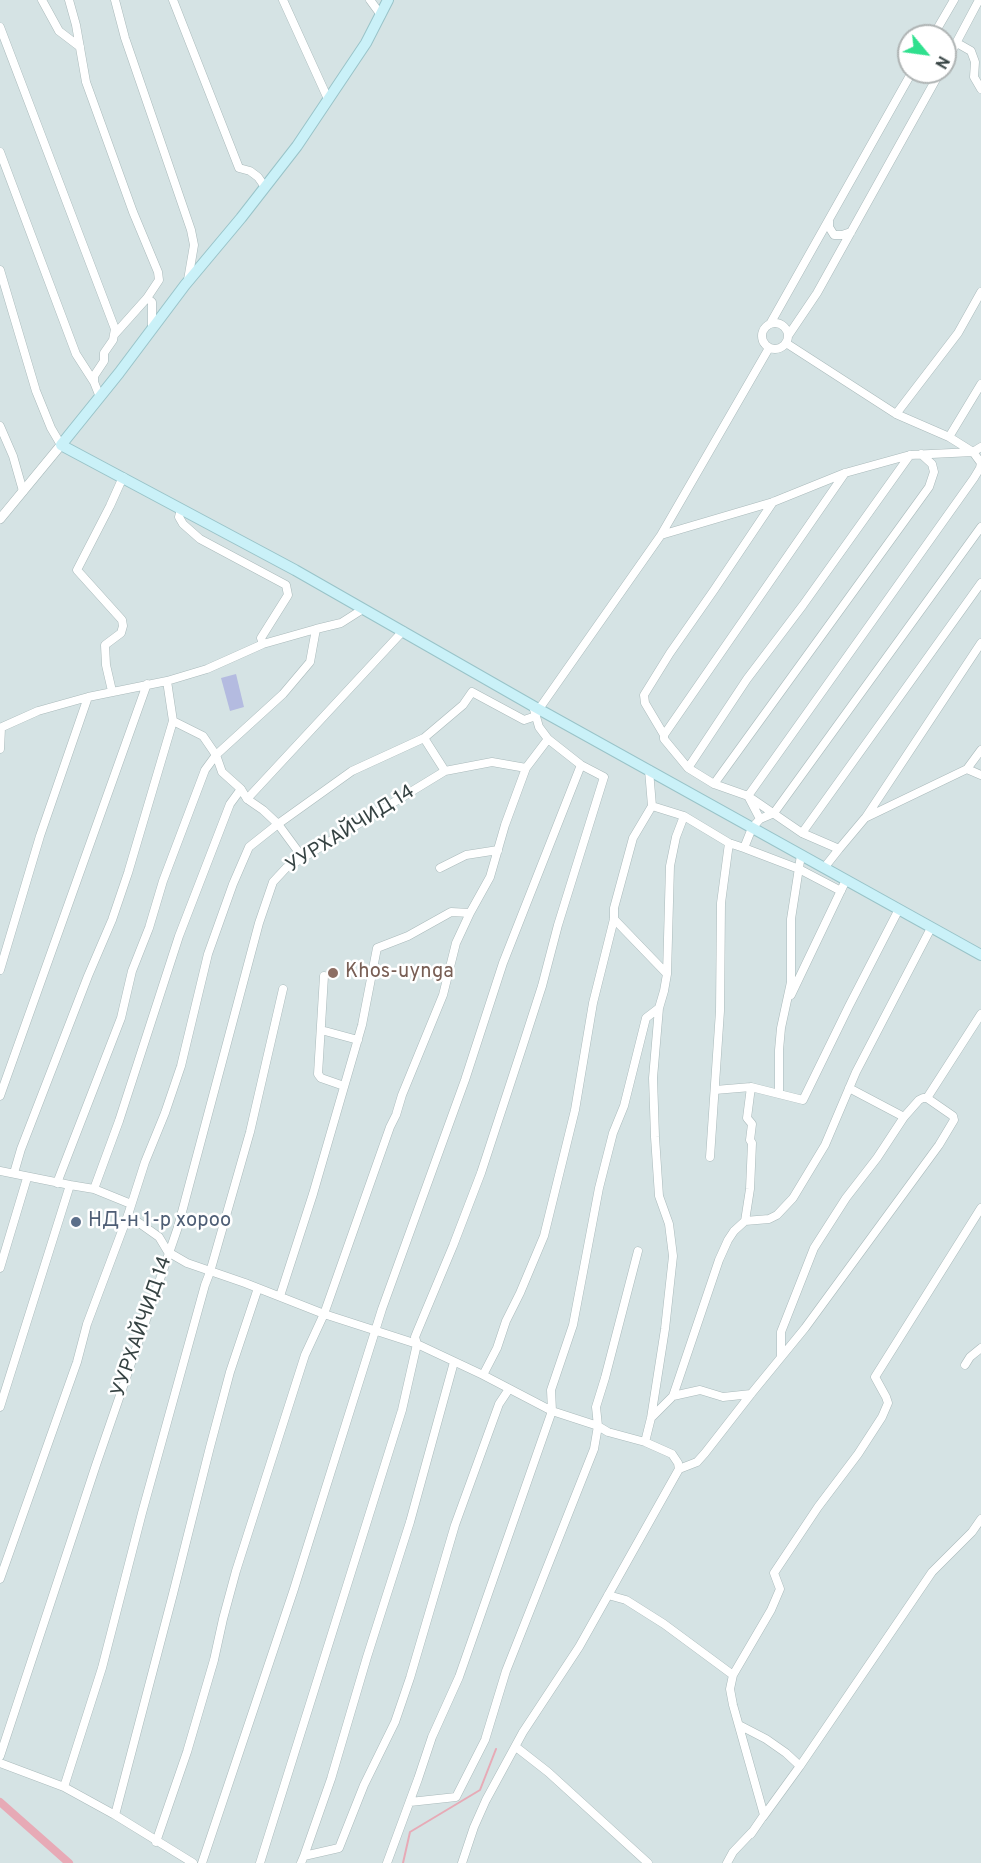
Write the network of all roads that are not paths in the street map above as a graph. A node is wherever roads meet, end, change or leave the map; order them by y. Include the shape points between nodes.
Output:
1 (42, 0) edge
2 (69, 0) edge
3 (115, 0) edge
4 (173, 0) edge
5 (284, 0) edge
6 (370, 0) edge
7 (388, 0) edge
8 (954, 0) edge
9 (979, 0) edge
10 (381, 15) junction
11 (940, 24) edge
12 (0, 27) edge
13 (957, 43) joint
14 (80, 47) junction
15 (905, 84) edge
16 (933, 84) edge
17 (981, 89) edge
18 (328, 99) junction
19 (0, 152) edge
20 (265, 187) junction
21 (830, 217) junction
22 (851, 232) junction
23 (0, 270) edge
24 (188, 281) junction
25 (981, 292) edge
26 (147, 298) junction
27 (770, 324) junction
28 (152, 329) junction
29 (114, 335) junction
30 (787, 340) junction
31 (769, 348) junction
32 (94, 381) junction
33 (981, 384) edge
34 (100, 397) junction
35 (896, 414) junction
36 (0, 426) edge
37 (950, 437) junction
38 (61, 445) junction
39 (981, 447) edge
40 (974, 452) junction
41 (921, 454) junction
42 (910, 455) junction
43 (845, 473) junction
44 (123, 477) junction
45 (23, 491) junction
46 (773, 502) junction
47 (182, 509) junction
48 (0, 519) edge
49 (981, 527) edge
50 (661, 535) junction
51 (981, 583) edge
52 (363, 609) junction
53 (316, 629) junction
54 (403, 631) junction
55 (263, 644) junction
56 (981, 644) edge
57 (167, 681) junction
58 (147, 684) junction
59 (112, 691) junction
60 (88, 697) junction
61 (536, 710) junction
62 (173, 721) junction
63 (1, 728) edge
64 (664, 735) junction
65 (424, 738) junction
66 (548, 739) junction
67 (0, 749) edge
68 (981, 750) edge
69 (216, 755) junction
70 (581, 765) junction
71 (526, 768) junction
72 (688, 768) junction
73 (968, 769) junction
74 (649, 770) junction
75 (444, 771) junction
76 (981, 775) edge
77 (714, 784) junction
78 (241, 789) junction
79 (748, 796) junction
80 (247, 799) junction
81 (652, 806) junction
82 (774, 813) junction
83 (684, 816) junction
84 (865, 818) junction
85 (756, 823) junction
86 (278, 824) junction
87 (802, 833) junction
88 (729, 843) junction
89 (744, 848) junction
90 (839, 849) junction
91 (498, 850) junction
92 (801, 855) junction
93 (303, 858) junction
94 (440, 868) dead end
95 (824, 868) junction
96 (799, 869) junction
97 (846, 880) junction
98 (841, 891) junction
99 (899, 909) junction
100 (470, 913) junction
101 (614, 919) junction
102 (931, 928) junction
103 (981, 955) edge
104 (0, 970) edge
105 (667, 974) junction
106 (324, 976) dead end
107 (283, 989) dead end
108 (785, 1007) junction
109 (659, 1008) junction
110 (981, 1014) edge
111 (321, 1030) junction
112 (358, 1040) junction
113 (345, 1086) junction
114 (751, 1087) junction
115 (849, 1088) junction
116 (715, 1090) junction
117 (779, 1094) junction
118 (0, 1096) edge
119 (927, 1098) junction
120 (904, 1117) junction
121 (710, 1157) dead end
122 (0, 1171) edge
123 (14, 1173) junction
124 (27, 1178) junction
125 (57, 1183) junction
126 (70, 1185) junction
127 (94, 1190) junction
128 (131, 1204) junction
129 (981, 1208) edge
130 (129, 1215) junction
131 (745, 1221) junction
132 (638, 1251) dead end
133 (168, 1252) junction
134 (0, 1268) edge
135 (210, 1272) junction
136 (258, 1288) junction
137 (280, 1296) junction
138 (324, 1314) junction
139 (376, 1332) junction
140 (417, 1344) junction
141 (981, 1348) edge
142 (781, 1356) junction
143 (454, 1362) junction
144 (965, 1365) dead end
145 (483, 1375) junction
146 (508, 1389) junction
147 (751, 1394) junction
148 (673, 1396) junction
149 (0, 1407) edge
150 (552, 1411) junction
151 (651, 1418) junction
152 (598, 1426) junction
153 (645, 1442) junction
154 (679, 1469) junction
155 (981, 1519) edge
156 (0, 1579) edge
157 (608, 1595) junction
158 (733, 1675) junction
159 (739, 1725) junction
160 (516, 1747) junction
161 (0, 1756) edge
162 (0, 1763) edge
163 (800, 1766) junction
164 (64, 1787) junction
165 (410, 1802) junction
166 (115, 1815) junction
167 (750, 1834) junction
168 (156, 1842) junction
169 (303, 1859) edge
170 (193, 1863) edge
171 (202, 1863) edge
172 (260, 1863) edge
173 (387, 1863) edge
174 (462, 1863) edge
175 (648, 1863) edge
176 (726, 1863) edge

1 - 14 street via 59,31
2 - 14 street
3 - 24 street via 191,230 194,245
4 - 20 street via 239,168 250,171
5 - 18 street
6 - 10 street
7 - 10 main road
8 - 11 street
9 - 13 street
10 - 18 main road
12 - 29 street via 115,329
13 - 17 street via 971,51 974,77
14 - 26 street via 86,82 158,272 159,280
15 - 21 street
16 - 22 street
18 - 20 main road
19 - 32 street via 76,354
20 - 24 main road
21 - 22 street via 828,227 834,235
21 - 27 street
22 - 30 street
23 - 38 street via 36,391
24 - 28 main road
25 - 35 street via 958,333
26 - 28 street via 152,302
26 - 29 street
27 - 30 street via 781,324
27 - 31 street via 762,335
28 - 34 main road
29 - 32 street
30 - 31 street via 780,348
30 - 35 street
31 - 50 street
32 - 34 street
33 - 37 street
34 - 38 main road
35 - 37 street
36 - 45 street via 14,456
37 - 40 street
38 - 44 main road
38 - 45 street
39 - 40 street
40 - 41 street
40 - 79 street via 981,462 974,478
41 - 42 street
41 - 77 street via 932,464 934,472 929,487
42 - 43 street
42 - 72 street via 747,679
43 - 46 street
43 - 64 street
44 - 47 main road
44 - 59 street via 77,570 122,620 121,633 105,645
45 - 48 street
46 - 50 street
46 - 64 street via 645,695 645,703
47 - 52 main road
47 - 55 street via 179,517 183,524 200,538 286,585 288,595 261,638
49 - 82 street
50 - 61 street
51 - 87 street
52 - 53 street via 341,623
52 - 54 main road
53 - 55 street
53 - 69 street via 310,662 268,710
54 - 61 main road
54 - 80 street
55 - 57 street via 207,669
56 - 84 street
57 - 58 street
57 - 62 street
58 - 59 street
58 - 118 street
59 - 60 street
60 - 63 street via 38,711
60 - 104 street via 40,836
61 - 65 street via 524,720 472,692 463,705
61 - 66 street via 539,727
61 - 74 main road
62 - 69 street via 203,736
62 - 123 street via 112,921
63 - 67 street
64 - 72 street
65 - 75 street
65 - 86 street via 352,771
66 - 70 street
66 - 71 street
68 - 73 street
69 - 78 street via 222,772
69 - 125 street via 205,770 176,845 132,971 121,1018
70 - 139 street via 503,963
70 - 140 street via 604,777 514,1073 472,1198 417,1332
71 - 75 street via 492,762
71 - 91 street
72 - 77 street
73 - 76 street
73 - 84 street
74 - 81 street
74 - 85 main road
75 - 93 street, УУРХАЙЧИД 14
77 - 79 street
78 - 80 street
78 - 127 street via 230,804 179,936
79 - 82 street
79 - 85 street
80 - 86 street
81 - 83 street
81 - 101 street via 633,838
82 - 85 street
82 - 87 street
83 - 88 street
83 - 105 street via 669,866
84 - 90 street
85 - 89 street
85 - 92 main road
86 - 93 street
86 - 128 street via 249,847 233,884 208,954 181,1066
87 - 90 street
88 - 89 street
88 - 116 street via 721,903
89 - 96 street
90 - 95 street
91 - 94 street via 466,855
91 - 100 street via 490,877
92 - 95 main road
92 - 96 street
93 - 133 street, УУРХАЙЧИД 14 via 285,868 273,882
95 - 97 main road
96 - 98 street
96 - 108 street via 791,919 791,982
97 - 98 street
97 - 99 main road
98 - 108 street
99 - 102 main road
99 - 117 street via 803,1100
100 - 112 street via 451,912 377,948
100 - 138 street
101 - 105 street
101 - 145 street via 593,1003 575,1110 544,1236
102 - 103 main road
102 - 115 street
105 - 109 street
106 - 111 street
107 - 135 street via 258,1104
108 - 117 street via 779,1050
109 - 150 street via 646,1018 624,1106 613,1132 573,1326 551,1390
109 - 151 street via 653,1078 655,1137 659,1196 669,1224 673,1256
110 - 119 street
111 - 112 street
111 - 113 street via 318,1074
112 - 113 street
113 - 137 street
114 - 116 street
114 - 117 street
114 - 131 street via 747,1119 752,1124 750,1189
115 - 120 street
115 - 131 street via 825,1145 793,1198 769,1219
116 - 121 street
119 - 120 street via 919,1100
119 - 142 street via 953,1116 953,1124
120 - 142 street via 814,1248 781,1332
122 - 123 street
123 - 124 street
124 - 125 street
124 - 134 street
125 - 126 street
126 - 127 street
126 - 149 street
127 - 128 street
128 - 130 street
129 - 158 street via 875,1377 888,1403 882,1418 780,1561 774,1573 780,1588 771,1610
130 - 133 street via 159,1237
130 - 156 street via 87,1324
131 - 148 street via 734,1231 719,1260
132 - 152 street via 596,1407
133 - 135 street
133 - 161 street, УУРХАЙЧИД 14
135 - 136 street
135 - 164 street via 102,1668
136 - 137 street
136 - 166 street via 230,1372
137 - 138 street
138 - 139 street
138 - 168 street via 305,1355 236,1571 187,1752
139 - 140 street
139 - 171 street
140 - 143 street
140 - 172 street via 402,1410
141 - 144 street
142 - 147 street
143 - 145 street
143 - 169 street via 410,1522
145 - 146 street
146 - 150 street
146 - 169 street via 455,1525 394,1722 340,1846
147 - 148 street via 723,1397 700,1390
147 - 154 street via 698,1462
148 - 151 street
150 - 152 street
150 - 165 street via 459,1677 432,1737
151 - 153 street
152 - 153 street
152 - 165 street via 594,1449 506,1671 485,1740 456,1797
153 - 154 street via 672,1454
154 - 157 street
155 - 163 street via 932,1572
157 - 158 street via 626,1600 664,1624
157 - 160 street
158 - 159 street via 730,1689
159 - 163 street via 766,1739
159 - 167 street via 764,1815
160 - 174 street via 486,1800
160 - 175 street
162 - 164 street
163 - 167 street
164 - 166 street
165 - 173 street
166 - 168 street
167 - 176 street
168 - 170 street

